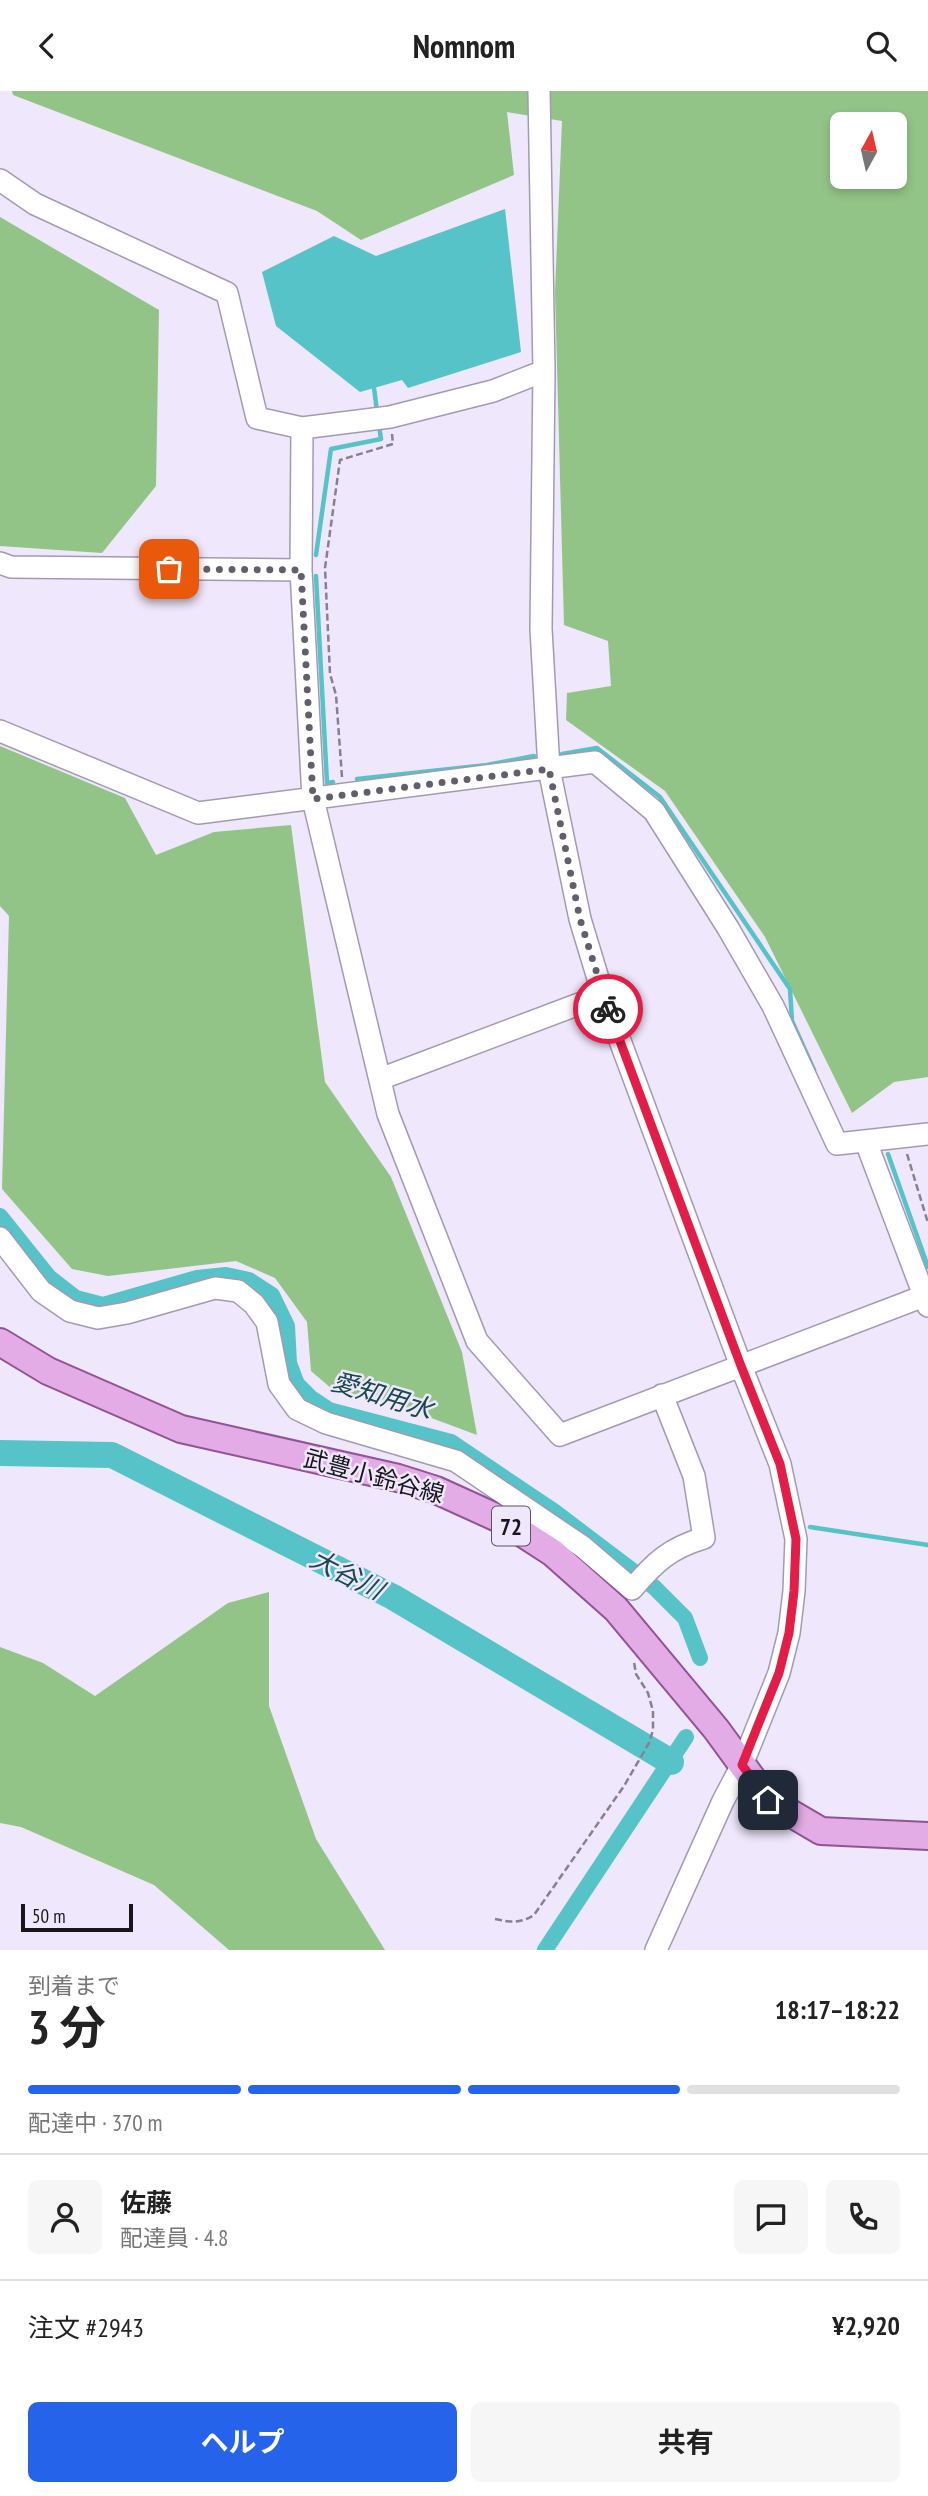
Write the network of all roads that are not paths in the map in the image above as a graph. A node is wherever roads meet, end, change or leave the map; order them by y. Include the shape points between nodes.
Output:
1 (539, 91) edge
2 (0, 180) edge
3 (544, 371) junction
4 (302, 428) junction
5 (0, 563) edge
6 (301, 570) junction
7 (0, 731) edge
8 (549, 769) junction
9 (313, 799) junction
10 (603, 995) junction
11 (380, 1079) junction
12 (928, 1134) edge
13 (866, 1142) junction
14 (0, 1238) edge
15 (926, 1301) edge
16 (0, 1342) edge
17 (741, 1366) junction
18 (662, 1395) junction
19 (742, 1765) junction
20 (928, 1836) edge
21 (656, 1950) edge

1 - 3 street
2 - 4 street via 34,204 227,293 257,418
3 - 4 street via 493,391 390,417
3 - 8 street via 541,629
4 - 6 street
5 - 6 street via 11,567
6 - 9 street
7 - 9 street via 198,813
8 - 9 street
8 - 10 street via 580,919
8 - 13 street via 595,762 654,811 773,1006 837,1144
9 - 11 street
10 - 11 street
10 - 17 street
11 - 18 street via 388,1114 477,1341 559,1435
12 - 13 street
13 - 15 street
14 - 18 street via 41,1291 70,1311 98,1318 215,1288 238,1291 267,1322 279,1384 297,1409 326,1423 456,1461 583,1547 632,1589 649,1569 681,1545 704,1538 694,1476
15 - 17 street
16 - 19 main road, 武豊小鈴谷線 / 72 via 48,1371 181,1429 371,1471 436,1490 502,1520 553,1553 616,1609
17 - 18 street
17 - 19 street via 780,1464 796,1539 789,1633 779,1673
19 - 20 main road, 武豊小鈴谷線 / 72 via 768,1800 821,1831
19 - 21 street

